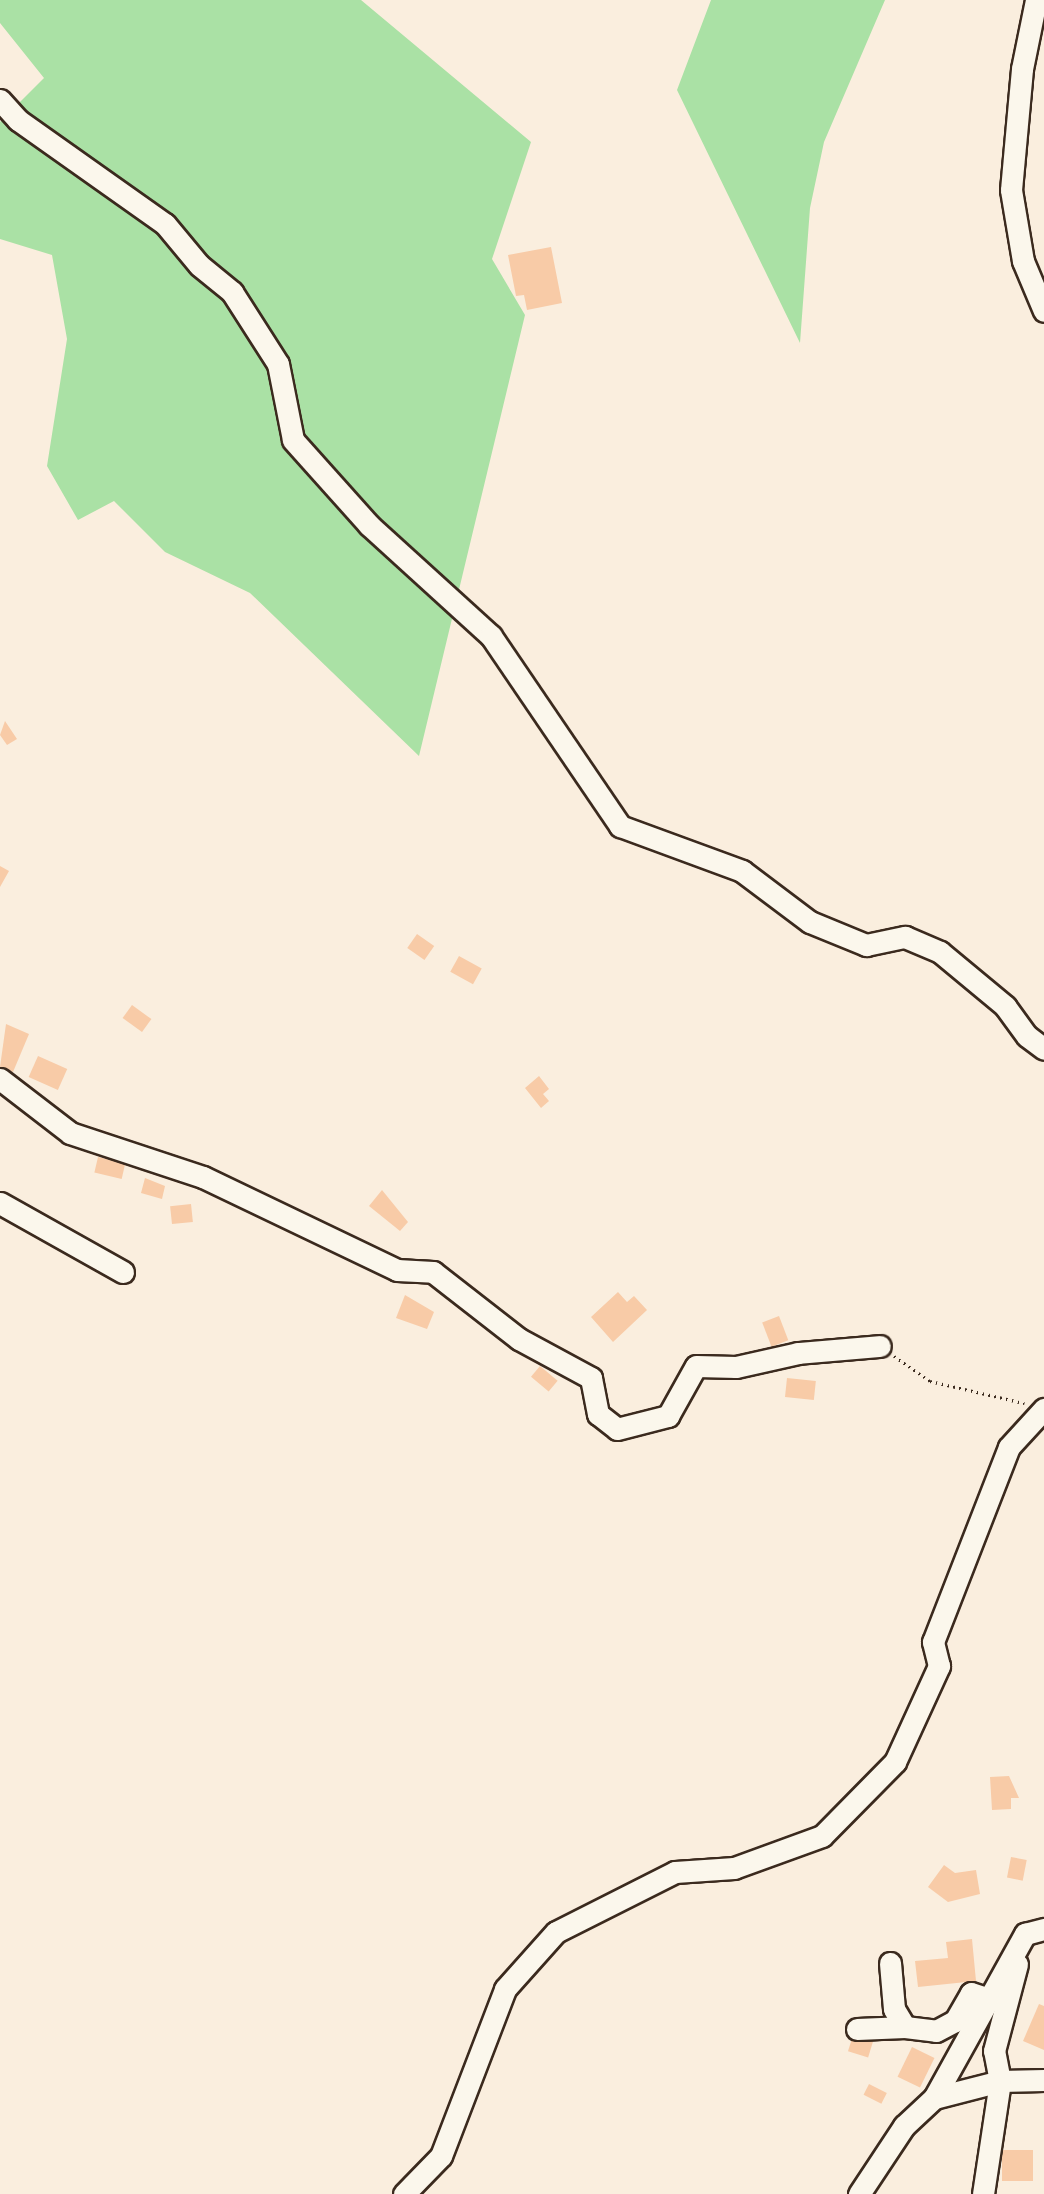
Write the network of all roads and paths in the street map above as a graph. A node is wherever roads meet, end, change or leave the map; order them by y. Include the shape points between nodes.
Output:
1 (1036, 0) edge
2 (0, 100) edge
3 (1044, 311) edge
4 (1044, 1049) edge
5 (0, 1079) edge
6 (0, 1203) edge
7 (123, 1272) dead end
8 (880, 1346) joint
9 (1039, 1407) edge
10 (1034, 1931) edge
11 (890, 1964) dead end
12 (989, 1999) junction
13 (905, 2027) junction
14 (857, 2029) dead end
15 (1000, 2080) junction
16 (1044, 2080) edge
17 (934, 2098) junction
18 (404, 2194) edge
19 (859, 2194) edge
20 (982, 2194) edge

1 - 3 street via 1022,69 1011,190 1023,261
2 - 4 street via 18,120 165,224 199,265 232,292 278,364 293,440 369,525 491,636 620,826 742,871 810,922 866,945 905,937 940,952 1005,1006 1027,1036
5 - 8 street via 70,1132 203,1177 397,1270 433,1272 519,1339 591,1378 598,1414 617,1429 668,1416 696,1366 736,1367 798,1353
6 - 7 street
8 - 9 path via 930,1381
9 - 18 street via 1009,1447 933,1642 939,1666 896,1762 822,1836 734,1869 675,1872 556,1932 505,1989 441,2157
10 - 12 street
10 - 15 street via 994,2051
11 - 13 street via 894,2009
12 - 13 street via 971,1993 955,2020 936,2031
12 - 17 street
13 - 14 street
15 - 16 street
15 - 17 street
15 - 20 street
17 - 19 street via 904,2126

